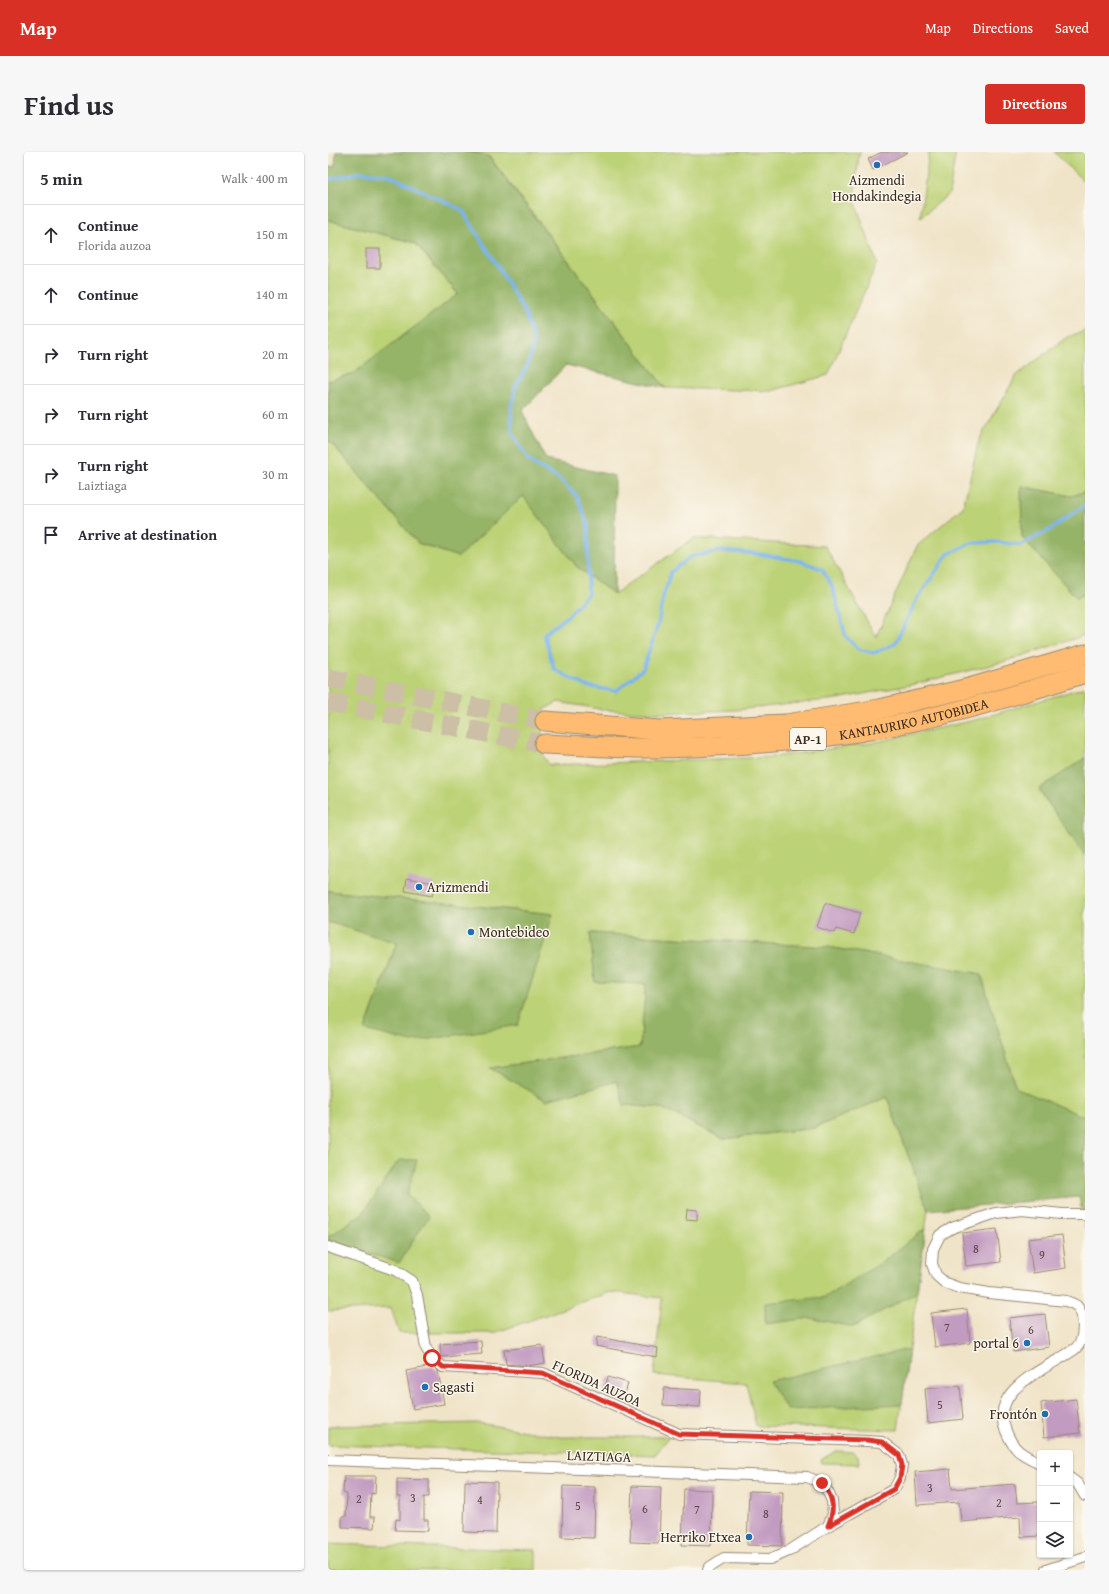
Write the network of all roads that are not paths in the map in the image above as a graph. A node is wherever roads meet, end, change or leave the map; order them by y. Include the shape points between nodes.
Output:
1 (1085, 654) edge
2 (1063, 671) junction
3 (1085, 673) edge
4 (545, 721) tunnel mouth
5 (544, 744) tunnel mouth
6 (1085, 1214) edge
7 (328, 1246) edge
8 (1081, 1350) edge
9 (328, 1460) edge
10 (1037, 1462) edge
11 (1073, 1480) edge
12 (1085, 1496) edge
13 (828, 1526) junction
14 (1085, 1557) edge
15 (708, 1570) edge
16 (1046, 1570) edge

1 - 2 highway, AP-1
2 - 3 highway, AP-1
2 - 4 highway, KANTAURIKO AUTOBIDEA / AP-1 via 969,688 880,709 786,724 659,730
2 - 5 highway, KANTAURIKO AUTOBIDEA / AP-1 via 961,710 831,736 728,746 639,748
6 - 8 street via 1022,1210 996,1212 940,1235 933,1249 932,1264 936,1275 945,1283 959,1288 1066,1301 1077,1306 1084,1320
7 - 13 street, FLORIDA AUZOA via 395,1270 412,1281 417,1295 426,1348 432,1358 443,1367 543,1373 679,1434 867,1440 882,1442 892,1448 899,1455 902,1465 900,1478 894,1489
8 - 10 street via 1022,1382 1012,1391 1006,1402 1002,1415 1009,1438 1021,1454
9 - 13 street, LAIZTIAGA via 807,1477 822,1483 832,1501 833,1514
11 - 12 street
13 - 15 street via 789,1551 770,1559 724,1558
14 - 16 street

